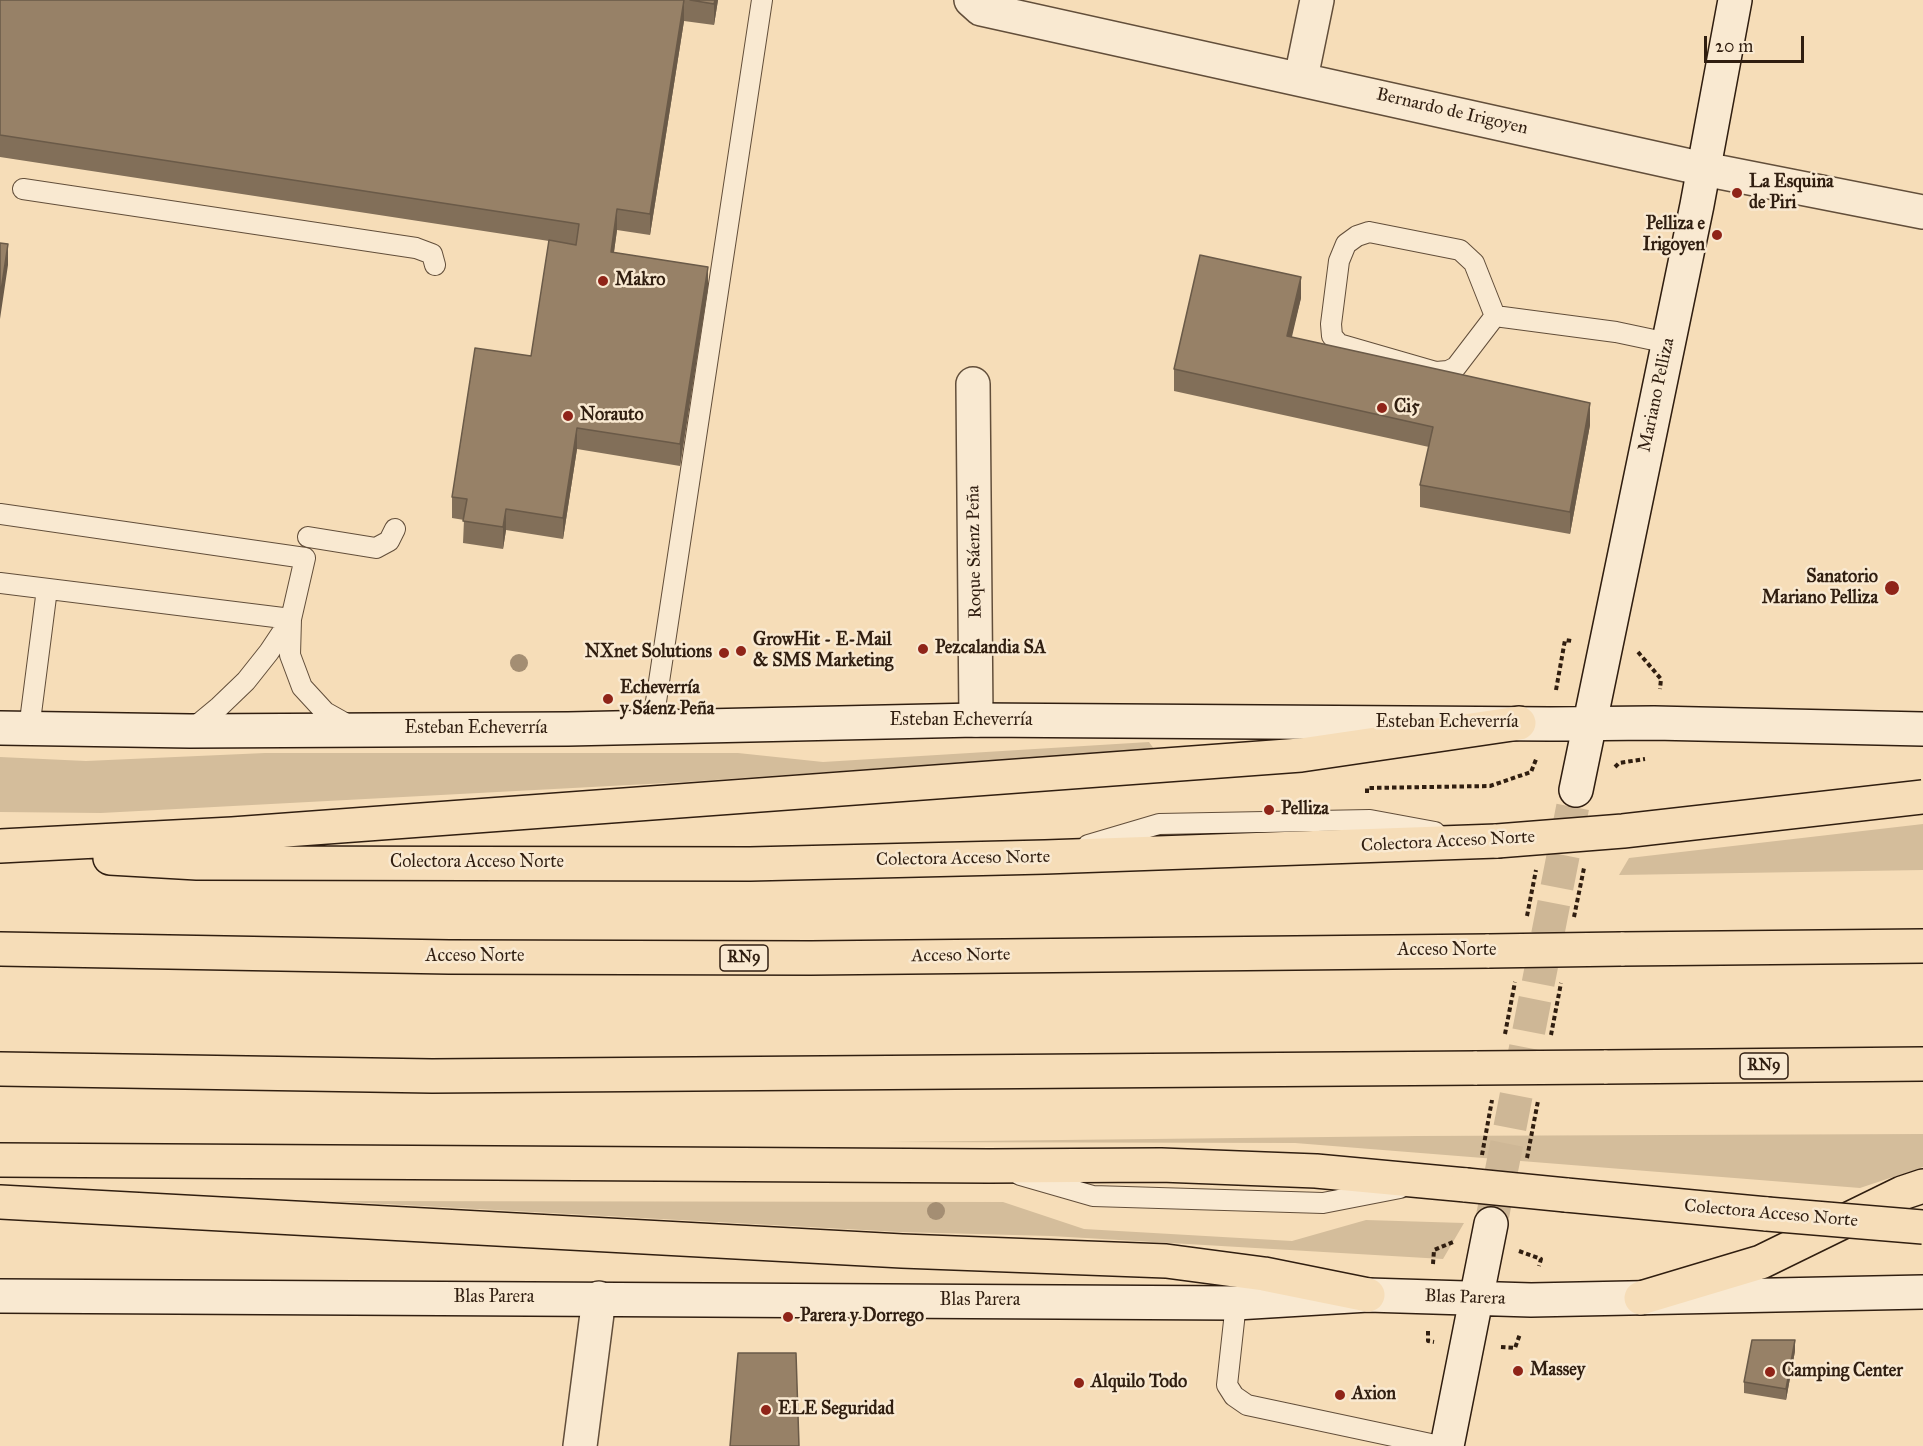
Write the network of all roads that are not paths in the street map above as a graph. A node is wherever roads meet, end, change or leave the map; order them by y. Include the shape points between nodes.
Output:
1 (762, 0) edge
2 (1317, 0) edge
3 (1735, 0) edge
4 (976, 5) edge
5 (1301, 78) junction
6 (1704, 169) junction
7 (23, 189) dead end
8 (1923, 212) edge
9 (435, 265) dead end
10 (1495, 316) junction
11 (1668, 343) junction
12 (973, 384) dead end
13 (0, 514) edge
14 (395, 530) dead end
15 (308, 537) dead end
16 (0, 584) edge
17 (46, 589) junction
18 (291, 619) junction
19 (976, 720) junction
20 (1519, 723) junction
21 (1590, 724) junction
22 (652, 728) junction
23 (15, 729) edge
24 (355, 729) junction
25 (1923, 729) edge
26 (190, 731) junction
27 (1576, 790) tunnel mouth
28 (1923, 797) edge
29 (0, 846) edge
30 (0, 852) edge
31 (1923, 946) edge
32 (0, 949) edge
33 (1923, 1064) edge
34 (0, 1069) edge
35 (0, 1160) edge
36 (1923, 1186) edge
37 (0, 1202) edge
38 (1491, 1224) tunnel mouth
39 (1923, 1227) edge
40 (1923, 1292) edge
41 (1368, 1295) junction
42 (0, 1296) edge
43 (599, 1298) junction
44 (1641, 1298) junction
45 (1476, 1299) junction
46 (1236, 1303) junction
47 (580, 1446) edge
48 (1440, 1446) edge
49 (1447, 1446) edge

1 - 22 lane
2 - 5 street
3 - 6 street, Mariano Pelliza
4 - 5 street, Bernardo de Irigoyen
5 - 6 street, Bernardo de Irigoyen
6 - 8 street, Bernardo de Irigoyen
6 - 11 street, Mariano Pelliza
7 - 9 lane via 416,248 432,254
10 - 10 lane via 1474,263 1460,250 1369,232 1346,244 1339,261 1331,324 1332,336 1339,344 1436,372 1448,371 1456,367
10 - 11 lane
11 - 21 street, Mariano Pelliza
12 - 19 street, Roque Sáenz Peña
13 - 18 lane via 305,558
14 - 15 lane via 389,541 376,548
16 - 17 lane
17 - 18 lane
17 - 23 lane
18 - 24 lane via 290,655 302,687 325,712
18 - 26 lane via 246,681
19 - 20 street, Esteban Echeverría
19 - 22 street, Esteban Echeverría
20 - 21 street, Esteban Echeverría
20 - 29 highway via 1301,755 255,832
21 - 25 street, Esteban Echeverría
21 - 27 street, Mariano Pelliza
22 - 24 street, Esteban Echeverría
23 - 26 street, Esteban Echeverría
24 - 26 street, Esteban Echeverría
28 - 30 highway, Colectora Acceso Norte, bridge via 1623,831 1491,841 1046,857 750,864 197,863
31 - 32 highway, Acceso Norte / RN9, bridge via 787,958
33 - 34 highway, RN9, bridge via 432,1076
35 - 39 highway, Colectora Acceso Norte, bridge via 1161,1165 1316,1171
36 - 44 highway via 1761,1263
37 - 41 highway via 1166,1261 1264,1274
38 - 45 street
40 - 44 street, Blas Parera
41 - 45 street, Blas Parera
41 - 46 street, Blas Parera
42 - 43 street, Blas Parera
43 - 46 street, Blas Parera
43 - 47 street
44 - 45 street, Blas Parera
45 - 49 street
46 - 48 lane via 1227,1385 1234,1396 1247,1405

